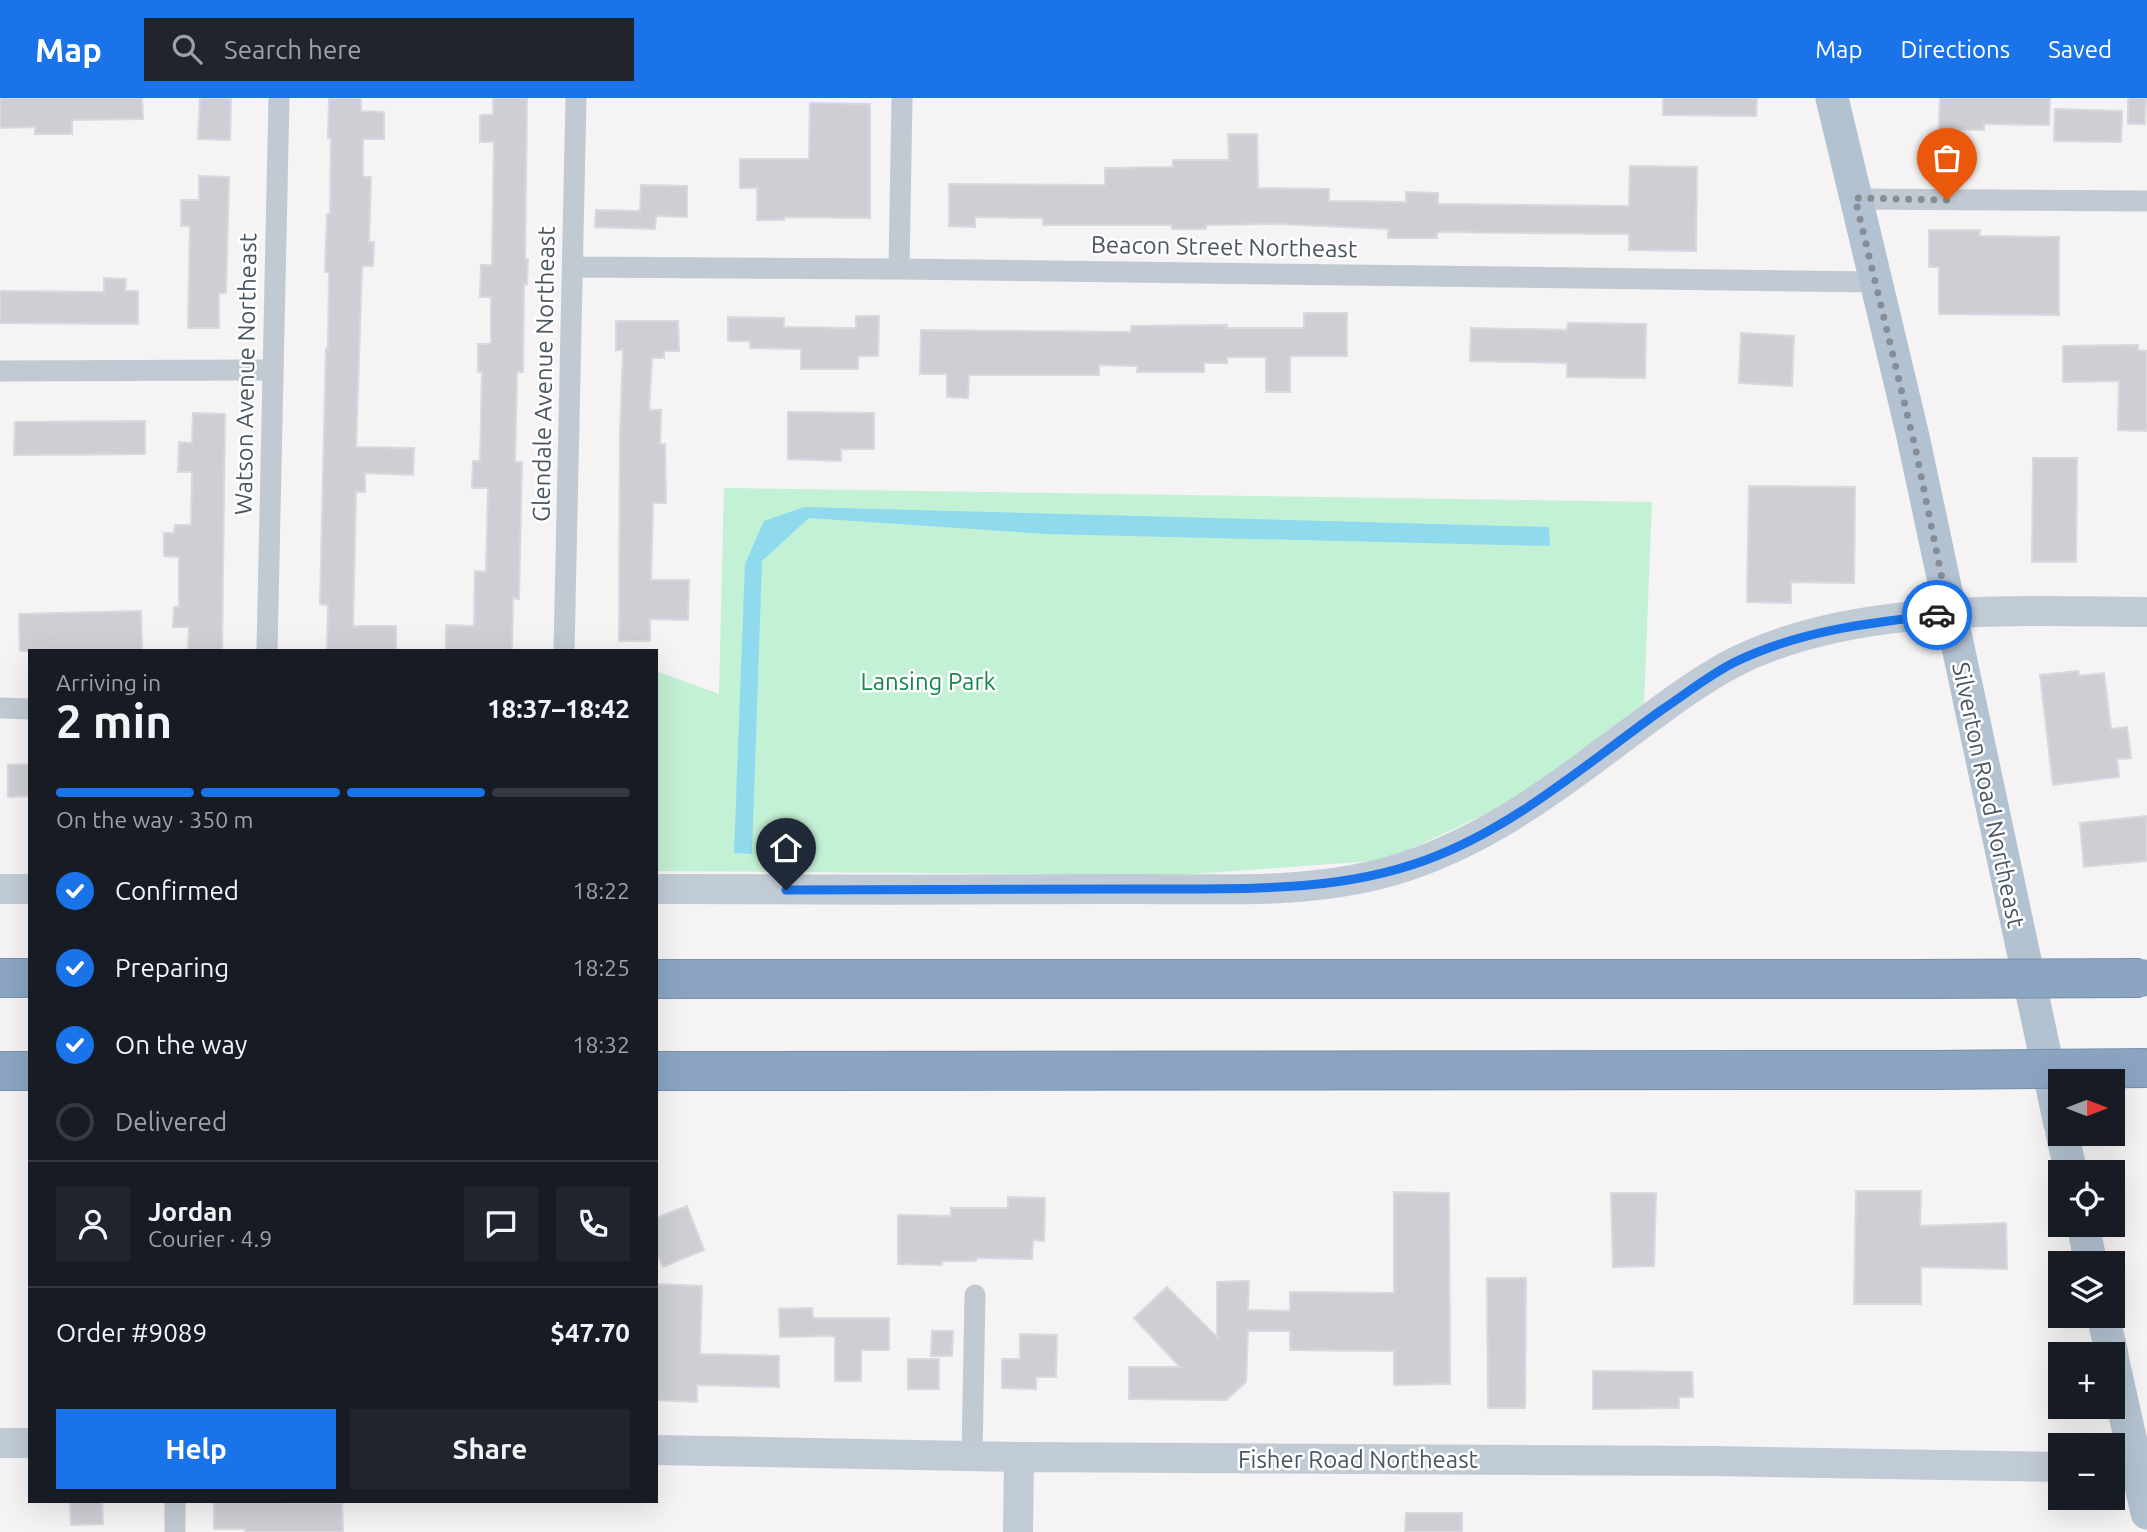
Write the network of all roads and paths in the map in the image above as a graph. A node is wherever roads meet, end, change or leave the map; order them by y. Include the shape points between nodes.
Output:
1 (279, 98) edge
2 (576, 98) edge
3 (902, 98) edge
4 (1832, 98) edge
5 (1855, 198) junction
6 (2147, 201) edge
7 (573, 267) junction
8 (900, 269) junction
9 (1874, 282) junction
10 (272, 370) junction
11 (0, 371) edge
12 (2147, 612) edge
13 (1949, 613) junction
14 (267, 649) edge
15 (564, 649) edge
16 (0, 708) edge
17 (28, 709) edge
18 (0, 888) edge
19 (28, 889) edge
20 (658, 890) edge
21 (0, 978) edge
22 (28, 978) edge
23 (2144, 978) edge
24 (658, 979) edge
25 (2147, 1068) edge
26 (2048, 1069) edge
27 (0, 1071) edge
28 (28, 1071) edge
29 (658, 1071) edge
30 (975, 1295) dead end
31 (2123, 1419) edge
32 (0, 1443) edge
33 (28, 1443) edge
34 (658, 1450) edge
35 (972, 1455) junction
36 (1019, 1457) junction
37 (2132, 1466) edge
38 (2048, 1467) edge
39 (175, 1503) edge
40 (2147, 1513) edge
41 (175, 1532) edge
42 (1018, 1532) edge

1 - 10 street, Watson Avenue Northeast
2 - 7 street, Glendale Avenue Northeast
3 - 8 street
4 - 5 main road, Silverton Road Northeast
5 - 6 street
5 - 9 main road, Silverton Road Northeast
7 - 8 street, Beacon Street Northeast
7 - 15 street, Glendale Avenue Northeast
8 - 9 street, Beacon Street Northeast
9 - 13 main road, Silverton Road Northeast via 1917,455
10 - 11 street
10 - 14 street, Watson Avenue Northeast
12 - 13 main road
13 - 20 main road via 1846,626 1759,651 1708,677 1496,826 1427,860 1355,880 1222,889
13 - 26 main road, Silverton Road Northeast
16 - 17 street
18 - 19 main road
21 - 22 highway
23 - 24 highway, bridge
25 - 29 highway, bridge
27 - 28 highway
30 - 35 street
31 - 37 main road
32 - 33 main road
34 - 35 main road, Fisher Road Northeast
35 - 36 main road, Fisher Road Northeast
36 - 38 main road, Fisher Road Northeast
36 - 42 main road
37 - 40 main road
39 - 41 street

